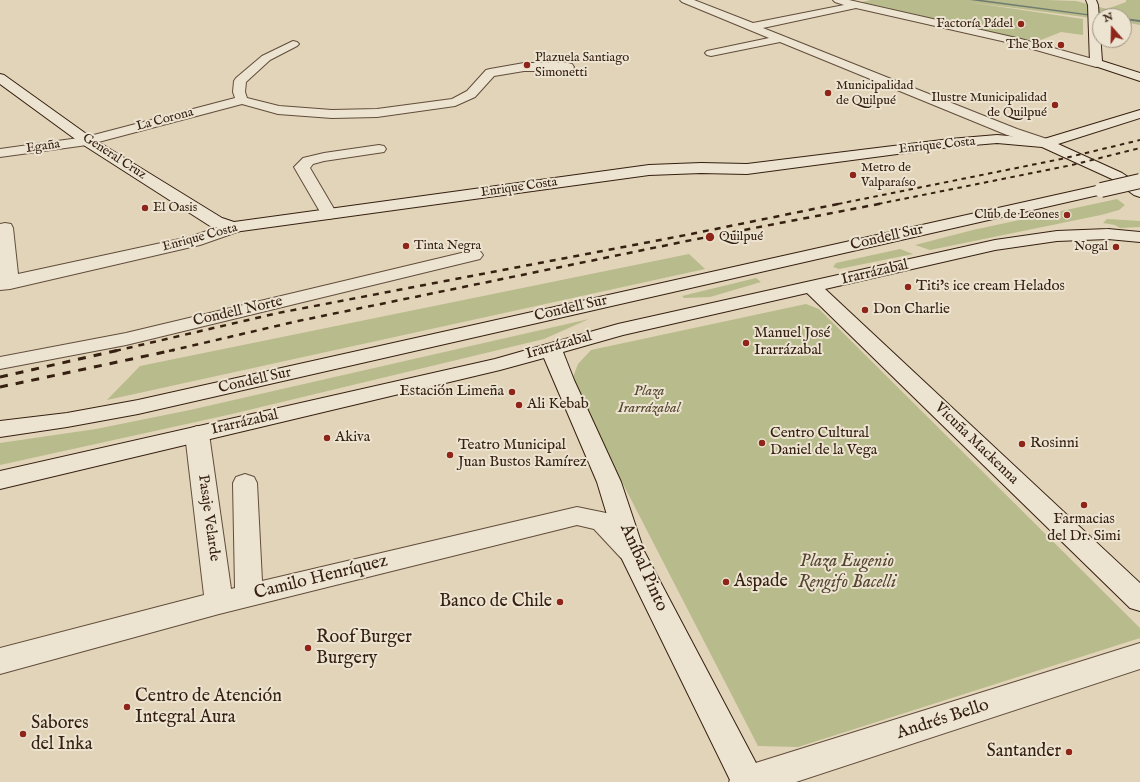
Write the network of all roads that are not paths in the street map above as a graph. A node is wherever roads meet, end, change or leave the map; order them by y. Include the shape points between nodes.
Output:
1 (685, 0) edge
2 (838, 0) edge
3 (1092, 2) edge
4 (856, 6) junction
5 (751, 27) junction
6 (779, 39) junction
7 (293, 44) dead end
8 (711, 53) dead end
9 (1096, 63) junction
10 (568, 67) dead end
11 (1140, 77) edge
12 (0, 78) edge
13 (242, 100) junction
14 (1140, 114) edge
15 (87, 141) junction
16 (1045, 143) junction
17 (379, 149) dead end
18 (0, 153) edge
19 (1140, 181) edge
20 (1140, 192) edge
21 (329, 214) junction
22 (234, 227) junction
23 (5, 228) dead end
24 (1140, 231) edge
25 (1122, 234) junction
26 (1140, 237) edge
27 (474, 255) dead end
28 (5, 283) edge
29 (812, 287) junction
30 (551, 349) junction
31 (0, 363) edge
32 (0, 429) edge
33 (197, 434) junction
34 (0, 480) edge
35 (244, 483) dead end
36 (631, 551) junction
37 (249, 595) junction
38 (1140, 600) edge
39 (219, 603) junction
40 (1140, 656) edge
41 (0, 660) edge
42 (748, 782) edge

1 - 5 street
2 - 4 street
3 - 9 street
4 - 5 street
4 - 9 street via 1017,41
5 - 6 street
6 - 8 street
6 - 16 street
7 - 13 street via 266,58 240,81 239,92
9 - 11 street
10 - 13 street via 524,67 490,73 471,94 455,102 377,113 332,114 278,110
12 - 15 street, General Cruz
13 - 15 street, La Corona
14 - 16 street
15 - 18 street, Egaña
15 - 22 street, General Cruz via 216,222
16 - 20 street via 1117,176
16 - 21 street, Enrique Costa via 997,139 747,169 649,170
17 - 21 street via 324,157 308,162 302,167
19 - 32 street, Condell Sur, bridge via 138,408
21 - 22 street, Enrique Costa
22 - 28 street, Enrique Costa via 194,241
23 - 28 street
24 - 25 street, Irarrázabal
25 - 26 street, Irarrázabal
25 - 29 street, Irarrázabal via 1057,236 995,245
27 - 31 street, Condell Norte via 126,339
29 - 30 street, Irarrázabal via 618,330
29 - 38 street, Vicuña Mackenna
30 - 33 street, Irarrázabal via 500,364
30 - 36 street, Aníbal Pinto via 609,482
33 - 34 street, Irarrázabal
33 - 39 street, Pasaje Velarde
35 - 37 street
36 - 37 street, Camilo Henríquez via 602,522 577,516
36 - 42 street, Aníbal Pinto
37 - 39 street, Camilo Henríquez
39 - 41 street, Camilo Henríquez
40 - 42 street, Andrés Bello

